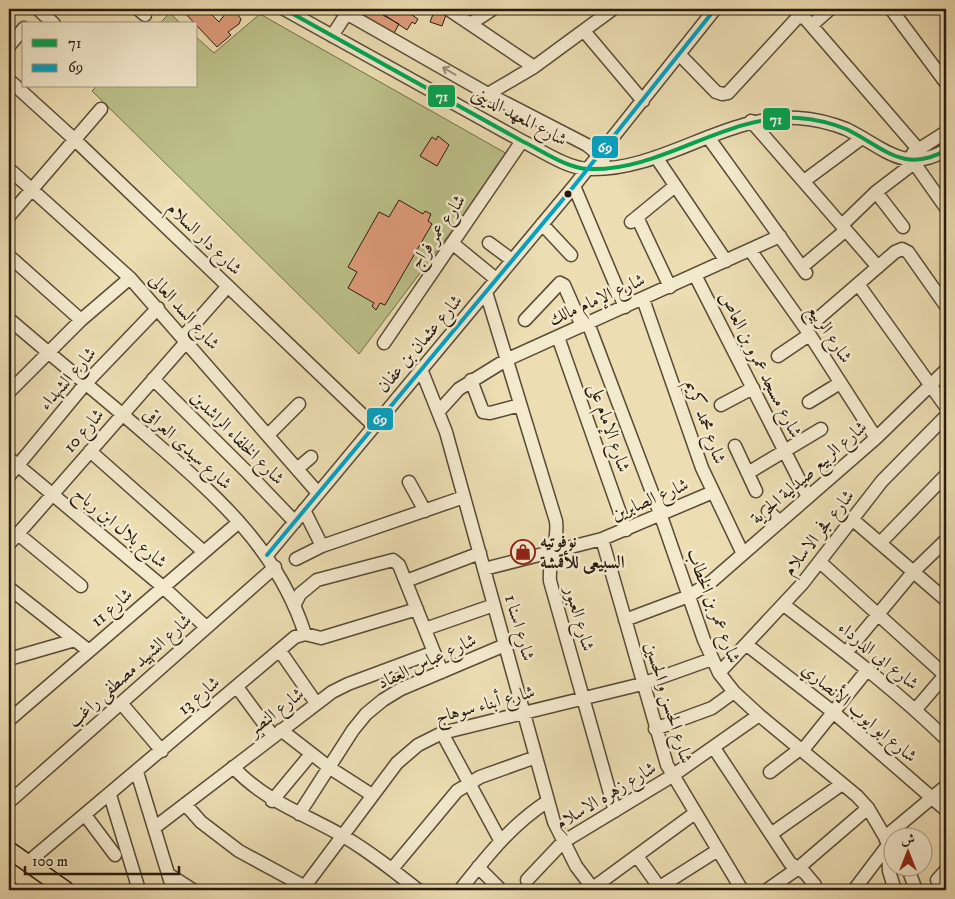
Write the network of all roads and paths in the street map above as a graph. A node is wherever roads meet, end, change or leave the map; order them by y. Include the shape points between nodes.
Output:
1 (284, 9) edge
2 (448, 9) edge
3 (493, 9) edge
4 (613, 9) edge
5 (715, 9) edge
6 (830, 9) edge
7 (891, 9) edge
8 (346, 10) edge
9 (33, 13) edge
10 (50, 22) edge
11 (470, 24) junction
12 (812, 25) junction
13 (22, 30) edge
14 (584, 31) junction
15 (332, 36) junction
16 (9, 46) edge
17 (680, 55) junction
18 (534, 67) junction
19 (9, 80) edge
20 (946, 83) edge
21 (488, 94) junction
22 (643, 101) junction
23 (100, 109) dead end
24 (751, 121) junction
25 (946, 132) edge
26 (708, 137) junction
27 (862, 138) junction
28 (74, 139) junction
29 (522, 141) junction
30 (946, 150) edge
31 (599, 154) junction
32 (656, 157) junction
33 (911, 157) junction
34 (610, 166) junction
35 (9, 169) edge
36 (587, 169) junction
37 (804, 182) junction
38 (574, 186) junction
39 (675, 186) junction
40 (32, 189) junction
41 (876, 192) junction
42 (946, 208) edge
43 (9, 216) edge
44 (542, 224) junction
45 (903, 227) dead end
46 (844, 228) junction
47 (780, 236) junction
48 (452, 243) junction
49 (489, 243) dead end
50 (750, 250) junction
51 (571, 255) dead end
52 (9, 256) edge
53 (512, 260) junction
54 (726, 261) junction
55 (878, 267) junction
56 (695, 275) junction
57 (130, 278) junction
58 (496, 279) junction
59 (858, 284) junction
60 (228, 286) junction
61 (670, 287) junction
62 (486, 292) junction
63 (643, 299) junction
64 (946, 306) edge
65 (625, 307) junction
66 (158, 308) junction
67 (9, 319) edge
68 (81, 320) junction
69 (525, 320) dead end
70 (585, 325) junction
71 (808, 332) junction
72 (558, 337) junction
73 (185, 339) junction
74 (384, 342) dead end
75 (48, 352) junction
76 (778, 356) dead end
77 (506, 360) junction
78 (421, 369) junction
79 (946, 370) edge
80 (153, 379) junction
81 (471, 380) junction
82 (86, 383) junction
83 (840, 383) junction
84 (930, 385) junction
85 (10, 388) edge
86 (753, 388) junction
87 (809, 402) dead end
88 (299, 404) dead end
89 (520, 405) junction
90 (721, 405) dead end
91 (946, 407) edge
92 (439, 411) junction
93 (122, 414) junction
94 (946, 416) edge
95 (374, 426) junction
96 (821, 430) dead end
97 (268, 436) junction
98 (876, 438) junction
99 (735, 446) dead end
100 (90, 451) junction
101 (785, 451) junction
102 (311, 457) dead end
103 (13, 462) edge
104 (297, 469) junction
105 (748, 473) junction
106 (946, 475) edge
107 (9, 476) edge
108 (409, 482) dead end
109 (756, 491) dead end
110 (713, 492) junction
111 (318, 493) junction
112 (54, 494) junction
113 (464, 497) junction
114 (808, 497) junction
115 (304, 510) junction
116 (426, 510) junction
117 (768, 510) dead end
118 (661, 516) junction
119 (852, 519) junction
120 (239, 522) junction
121 (295, 522) junction
122 (780, 522) junction
123 (626, 530) junction
124 (18, 534) junction
125 (602, 540) junction
126 (946, 540) edge
127 (880, 542) junction
128 (9, 544) edge
129 (322, 546) junction
130 (204, 552) junction
131 (554, 552) junction
132 (480, 553) junction
133 (743, 554) junction
134 (267, 555) junction
135 (296, 559) dead end
136 (820, 562) junction
137 (274, 567) junction
138 (484, 569) junction
139 (914, 571) junction
140 (406, 581) junction
141 (81, 586) dead end
142 (163, 587) junction
143 (9, 588) edge
144 (689, 596) junction
145 (946, 600) edge
146 (296, 604) junction
147 (494, 604) junction
148 (784, 605) junction
149 (417, 609) junction
150 (879, 614) junction
151 (625, 620) junction
152 (206, 627) junction
153 (425, 629) junction
154 (305, 634) junction
155 (75, 640) junction
156 (506, 645) junction
157 (747, 645) junction
158 (88, 651) junction
159 (280, 651) junction
160 (434, 652) junction
161 (846, 653) junction
162 (9, 659) edge
163 (712, 659) junction
164 (868, 669) junction
165 (442, 672) junction
166 (719, 673) junction
167 (946, 675) edge
168 (642, 684) junction
169 (237, 687) junction
170 (734, 692) junction
171 (583, 698) junction
172 (121, 703) junction
173 (316, 703) junction
174 (916, 709) junction
175 (524, 712) junction
176 (833, 712) junction
177 (759, 715) junction
178 (9, 720) edge
179 (655, 729) junction
180 (277, 733) junction
181 (442, 733) junction
182 (946, 739) edge
183 (714, 748) junction
184 (801, 750) junction
185 (162, 751) junction
186 (311, 754) junction
187 (536, 757) junction
188 (233, 767) junction
189 (330, 768) junction
190 (137, 772) junction
191 (770, 772) dead end
192 (672, 776) junction
193 (468, 783) junction
194 (842, 784) junction
195 (946, 786) edge
196 (110, 794) junction
197 (372, 795) junction
198 (934, 798) junction
199 (272, 801) junction
200 (9, 802) edge
201 (548, 802) junction
202 (185, 804) junction
203 (868, 808) junction
204 (946, 810) edge
205 (615, 811) junction
206 (695, 813) junction
207 (299, 814) junction
208 (85, 815) junction
209 (906, 826) edge
210 (154, 828) junction
211 (882, 833) edge
212 (771, 834) junction
213 (342, 836) junction
214 (500, 840) junction
215 (563, 842) junction
216 (9, 850) edge
217 (718, 850) junction
218 (882, 852) edge
219 (115, 855) dead end
220 (637, 856) junction
221 (27, 863) junction
222 (478, 867) junction
223 (392, 869) junction
224 (797, 869) junction
225 (946, 870) edge
226 (168, 874) junction
227 (891, 876) edge
228 (911, 876) edge
229 (527, 880) dead end
230 (937, 880) dead end
231 (815, 885) dead end
232 (306, 889) edge
233 (665, 889) edge
234 (66, 890) edge
235 (139, 890) edge
236 (173, 890) edge
237 (193, 890) edge
238 (418, 890) edge
239 (460, 890) edge
240 (501, 890) edge
241 (592, 890) edge
242 (742, 890) edge
243 (767, 890) edge
244 (854, 890) edge
245 (895, 890) edge
246 (916, 890) edge

1 - 15 street, شارع المعهد الدينى
2 - 11 street
3 - 11 street
4 - 14 street
5 - 17 street, شارع عثمان بن عفان
6 - 12 street
7 - 20 street
8 - 15 street
21 -> 8 street, شارع المعهد الدينى
9 - 10 street
11 - 18 street
12 - 17 street via 804,17 797,18 728,93 716,92
12 - 33 street
13 - 16 street
14 - 18 street
14 - 22 street
15 - 29 street, شارع المعهد الدينى
17 - 22 street, شارع عثمان بن عفان
18 - 21 street
19 - 28 street, شارع دار السلام
21 - 31 street, شارع المعهد الدينى
22 - 31 street, شارع عثمان بن عفان
23 - 28 street
24 - 26 street, شارع المعهد الدينى
24 - 27 street, شارع المعهد الدينى via 807,119 845,129
24 - 37 street
25 - 33 street
26 - 32 street, شارع المعهد الدينى
26 - 47 street
27 - 33 street, شارع المعهد الدينى via 892,156
27 - 37 street
28 - 40 street
28 - 60 street, شارع دار السلام
29 - 36 street, شارع المعهد الدينى via 555,158
29 - 48 street, شارع عمر فراج
30 - 33 street via 931,159
31 - 34 street, شارع المعهد الدينى
31 - 36 street, شارع عثمان بن عفان
32 - 34 street, شارع المعهد الدينى
32 - 39 street
33 - 41 street
33 - 42 street
34 - 36 street, شارع المعهد الدينى
35 - 40 street, شارع السد العالى
36 - 38 street, شارع عثمان بن عفان
37 - 46 street
38 - 44 street, شارع عثمان بن عفان
38 - 65 street
39 - 54 street
39 - 61 street via 634,220
40 - 43 street
40 - 57 street, شارع السد العالى
41 - 45 street
41 - 46 street
44 - 51 street
44 - 53 street, شارع عثمان بن عفان
46 - 47 street via 804,270
46 - 55 street
47 - 50 street, شارع الإمام مالك
48 - 58 street
48 - 74 street, شارع عمر فراج
49 - 53 street
50 - 54 street, شارع الإمام مالك
50 - 71 street, شارع الربيع
52 - 68 street
53 - 58 street, شارع عثمان بن عفان
54 - 56 street, شارع الإمام مالك
55 - 59 street
55 - 64 street via 895,252 902,249 908,252
56 - 61 street, شارع الإمام مالك
56 - 86 street, شارع مسجد عمرو بن العاص
57 - 66 street, شارع السد العالى
57 - 68 street
58 - 62 street, شارع عثمان بن عفان
59 - 71 street
59 - 84 street
60 - 73 street, شارع 10
60 - 95 street, شارع دار السلام
61 - 63 street, شارع الإمام مالك
62 - 77 street, شارع العبور
62 - 78 street, شارع عثمان بن عفان
63 - 65 street, شارع الإمام مالك
63 - 110 street, شارع محمد كريم
65 - 70 street, شارع الإمام مالك
66 - 73 street, شارع السد العالى
66 - 82 street, شارع الشهداء
67 - 75 street, شارع سيدى العراقى
68 - 75 street
69 - 70 street, شارع عمر بن الخطاب via 560,283
70 - 72 street, شارع الإمام مالك
70 - 118 street, شارع عمر بن الخطاب
71 - 76 street
71 - 83 street, شارع الربيع
72 - 77 street, شارع الإمام مالك
72 - 123 street, شارع الإمام على
73 - 80 street, شارع 10
73 - 97 street, شارع السد العالى
75 - 82 street, شارع سيدى العراقى
75 - 85 street
77 - 81 street, شارع الإمام مالك
77 - 89 street, شارع العبور
78 - 92 street, شارع اسنا 1
78 - 95 street, شارع عثمان بن عفان
79 - 84 street, شارع الربيع صيدلية الحرية
80 - 93 street, شارع 10
80 - 121 street, شارع الخلفاء الراشدين
81 - 89 street via 483,412
81 - 92 street, شارع الإمام مالك
82 - 93 street, شارع سيدى العراقى
82 - 103 street, شارع الشهداء
83 - 87 street
83 - 98 street, شارع الربيع
84 - 91 street
84 - 98 street, شارع الربيع صيدلية الحرية
86 - 90 street
86 - 101 street, شارع مسجد عمرو بن العاص
88 - 97 street
89 - 131 street, شارع العبور via 556,521
92 - 113 street, شارع اسنا 1
93 - 100 street, شارع 10
93 - 120 street, شارع سيدى العراقى via 184,467
94 - 119 street, شارع فجر الاسلام via 882,481
95 - 111 street, شارع عثمان بن عفان
96 - 101 street
97 - 104 street, شارع السد العالى
98 - 114 street, شارع الربيع صيدلية الحرية
99 - 105 street
100 - 112 street, شارع 10
100 - 130 street
101 - 105 street
101 - 114 street, شارع مسجد عمرو بن العاص
102 - 104 street
103 - 107 street, شارع الشهداء
103 - 112 street, شارع بلال ابن رباح
104 - 111 street, شارع السد العالى
105 - 109 street
106 - 127 street
108 - 116 street
110 - 118 street, شارع الصابرين
110 - 133 street, شارع محمد كريم
111 - 115 street, شارع عثمان بن عفان
112 - 124 street, شارع 10
112 - 142 street, شارع بلال ابن رباح
113 - 116 street
113 - 132 street, شارع اسنا 1
114 - 122 street, شارع الربيع صيدلية الحرية
115 - 121 street, شارع عثمان بن عفان
115 - 129 street
116 - 129 street
117 - 122 street
118 - 123 street, شارع الصابرين
118 - 144 street, شارع عمر بن الخطاب
119 - 127 street
119 - 136 street, شارع فجر الاسلام
120 - 130 street, شارع 11
120 - 134 street, شارع سيدى العراقى
121 - 134 street, شارع عثمان بن عفان
122 - 133 street, شارع الربيع صيدلية الحرية
123 - 125 street, شارع الصابرين
124 - 128 street, شارع 10
124 - 141 street
125 - 131 street, شارع الصابرين
125 - 151 street, شارع الحسن و الحسين
126 - 139 street
127 - 139 street
129 - 135 street
130 - 142 street, شارع 11
131 - 138 street, شارع الصابرين
131 - 171 street, شارع العبور via 550,580
132 - 138 street, شارع اسنا 1
132 - 140 street
133 - 144 street, شارع الربيع صيدلية الحرية
134 - 137 street, شارع سيدى العراقى
136 - 148 street, شارع فجر الاسلام
136 - 150 street
137 - 146 street, شارع سيدى العراقى
137 - 152 street, شارع الشهيد مصطفى راغب
138 - 147 street, شارع اسنا 1
139 - 145 street
139 - 150 street
140 - 146 street via 399,565 389,559 317,580 300,594
140 - 149 street
142 - 152 street, شارع بلال ابن رباح
142 - 158 street, شارع 11
143 - 155 street
144 - 151 street, شارع الربيع صيدلية الحرية
144 - 163 street, شارع عمر بن الخطاب
146 - 154 street, شارع سيدى العراقى
147 - 153 street
147 - 156 street, شارع اسنا 1
148 - 157 street, شارع فجر الاسلام
148 - 161 street, شارع ابى الدرداء
149 - 153 street
149 - 154 street via 321,638
150 - 161 street
150 - 167 street
151 - 168 street, شارع الحسن و الحسين
152 - 172 street, شارع الشهيد مصطفى راغب
153 - 160 street
154 - 159 street, شارع 13 via 295,637
155 - 158 street
155 - 162 street
156 - 165 street, شارع عباس العقاد
156 - 175 street, شارع اسنا 1
157 - 166 street, شارع فجر الاسلام
157 - 176 street, شارع ابو ايوب الأنصاري
158 - 178 street, شارع 11
159 - 169 street, شارع 13
159 - 173 street
160 - 165 street
160 - 173 street, شارع النصر via 348,684
161 - 164 street, شارع ابى الدرداء
163 - 166 street, شارع عمر بن الخطاب
163 - 168 street, شارع أبناء سوهاج
164 - 174 street, شارع ابى الدرداء
164 - 176 street
165 - 189 street, شارع عباس العقاد via 383,700 366,714
166 - 170 street, شارع عمر بن الخطاب
167 - 174 street
168 - 171 street, شارع أبناء سوهاج
168 - 179 street, شارع الحسن و الحسين
169 - 180 street
169 - 185 street, شارع 13
170 - 177 street, شارع عمر بن الخطاب
170 - 179 street via 712,708
171 - 175 street, شارع أبناء سوهاج
171 - 205 street, شارع العبور
172 - 185 street
172 - 200 street, شارع الشهيد مصطفى راغب
173 - 180 street, شارع النصر
174 - 182 street, شارع ابى الدرداء
175 - 181 street, شارع أبناء سوهاج
175 - 187 street, شارع اسنا 1
176 - 184 street
176 - 198 street, شارع ابو ايوب الأنصاري
177 - 183 street, شارع زهره الاسلام
177 - 184 street, شارع عمر بن الخطاب
179 - 192 street, شارع الحسن و الحسين
180 - 186 street
180 - 188 street, شارع النصر
181 - 193 street
181 - 197 street, شارع أبناء سوهاج via 407,754
183 - 192 street, شارع زهره الاسلام
183 - 212 street
184 - 191 street
184 - 194 street, شارع عمر بن الخطاب
185 - 190 street, شارع 13
186 - 189 street
186 - 199 street
187 - 193 street
187 - 201 street, شارع اسنا 1
188 - 199 street
188 - 202 street, شارع النصر
189 - 197 street
189 - 207 street, شارع عباس العقاد
190 - 196 street, شارع 13
190 - 210 street
192 - 205 street, شارع زهره الاسلام
192 - 206 street, شارع الحسن و الحسين
193 - 214 street
193 - 223 street via 457,791
194 - 203 street, شارع عمر بن الخطاب
194 - 212 street
195 - 198 street
196 - 208 street, شارع 13
196 - 235 street
197 - 213 street, شارع أبناء سوهاج
198 - 204 street, شارع ابو ايوب الأنصاري
198 - 209 street
199 - 207 street
201 - 214 street via 528,814
201 - 215 street, شارع اسنا 1
202 - 210 street, شارع النصر
202 - 232 street via 201,822 232,846
203 - 211 street, شارع عمر بن الخطاب
203 - 224 street
205 - 215 street, شارع زهره الاسلام
206 - 217 street, شارع الحسن و الحسين
206 - 220 street
207 - 213 street
208 - 219 street
208 - 221 street, شارع 13
210 - 226 street
212 - 224 street
213 - 223 street
213 - 232 street, شارع أبناء سوهاج
214 - 222 street
215 - 229 street, شارع زهره الاسلام
215 - 241 street, شارع اسنا 1
216 - 221 main road
217 - 233 street
217 - 242 street, شارع الحسن و الحسين
218 - 244 street
220 - 233 street
220 - 241 street
221 - 234 main road
222 - 239 street
222 - 240 street
223 - 238 street
224 - 231 street
224 - 243 street
225 - 230 street
226 - 236 street
226 - 237 street
227 - 245 street
228 - 246 street

